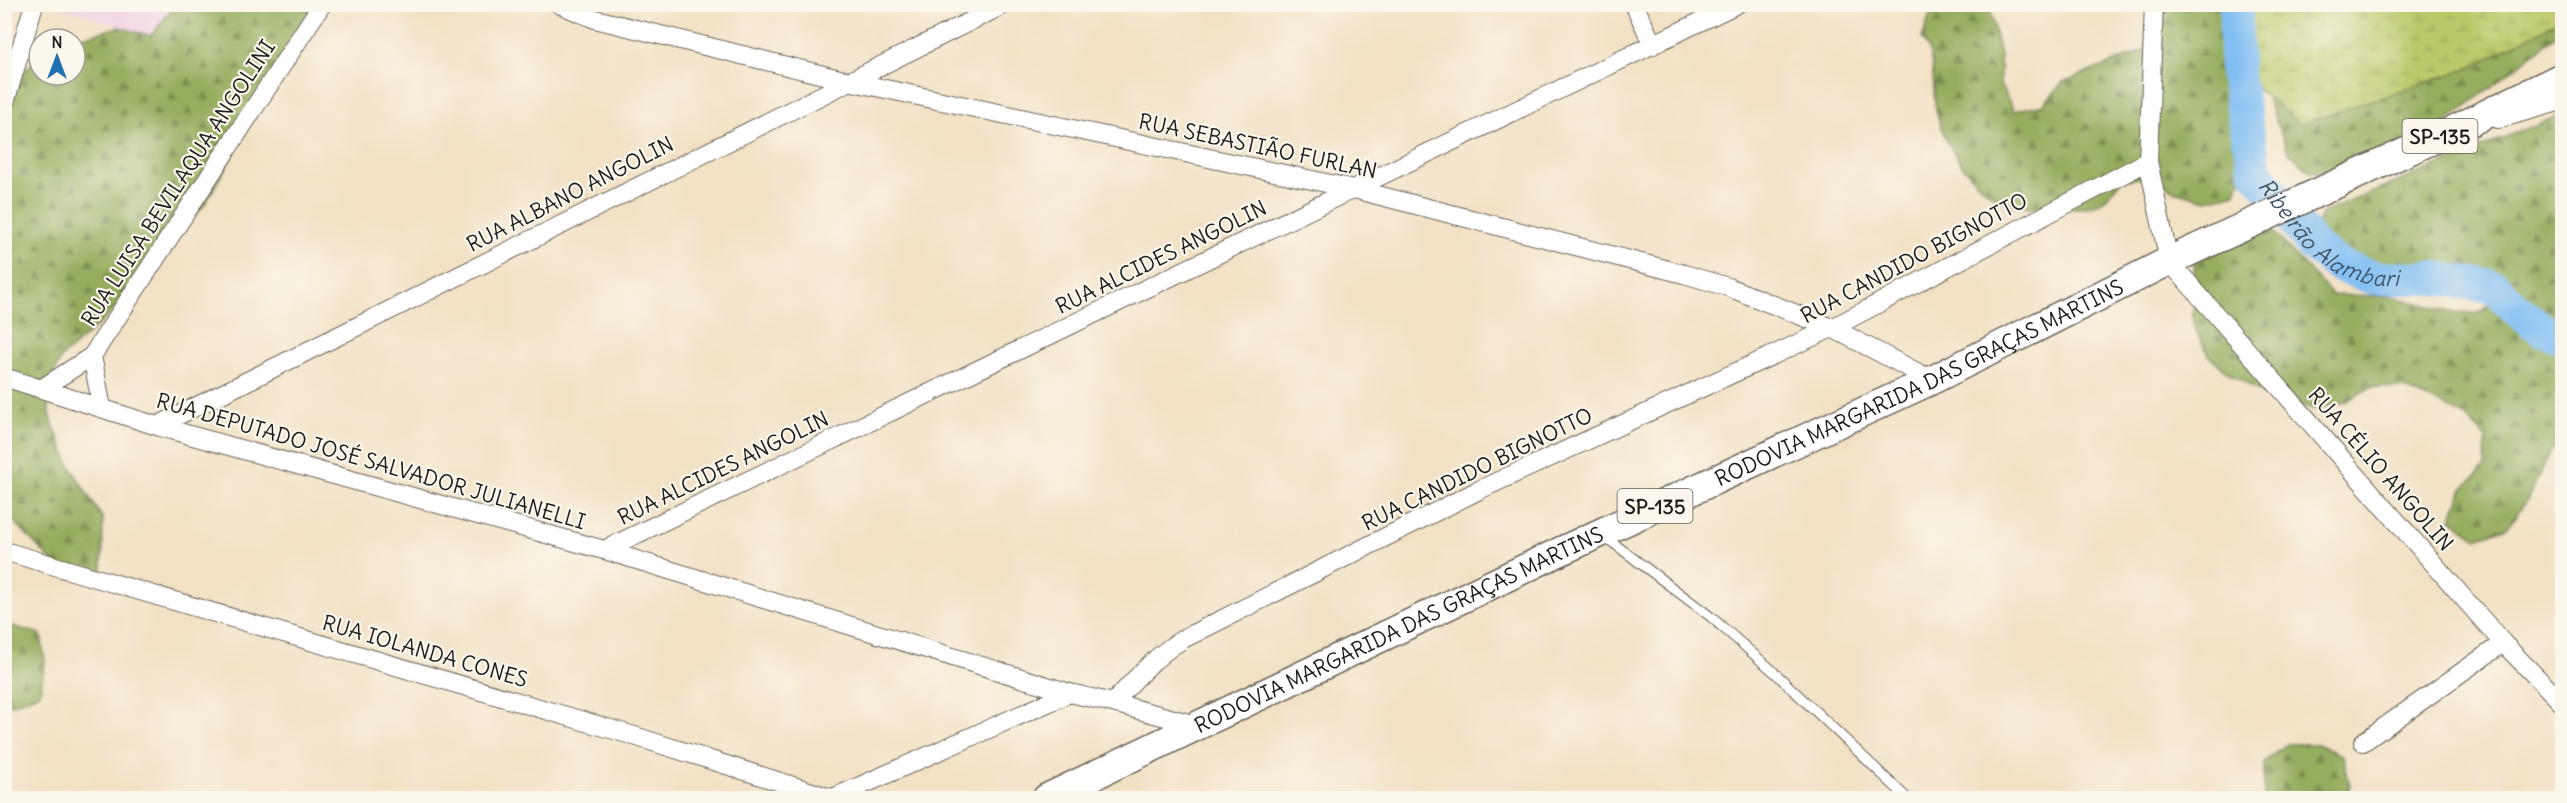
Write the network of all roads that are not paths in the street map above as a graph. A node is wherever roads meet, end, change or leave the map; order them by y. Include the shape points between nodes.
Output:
1 (34, 4) edge
2 (322, 4) edge
3 (559, 4) edge
4 (1005, 4) edge
5 (1634, 4) edge
6 (1737, 4) edge
7 (2154, 4) edge
8 (1653, 45) junction
9 (2562, 76) edge
10 (848, 81) junction
11 (2562, 101) edge
12 (4, 106) edge
13 (2445, 134) junction
14 (2148, 161) junction
15 (1354, 189) junction
16 (2169, 261) junction
17 (1832, 328) junction
18 (92, 356) junction
19 (4, 377) edge
20 (1932, 380) junction
21 (41, 390) junction
22 (102, 408) junction
23 (157, 426) junction
24 (1600, 533) junction
25 (604, 550) junction
26 (4, 551) edge
27 (2503, 643) junction
28 (1070, 693) junction
29 (1113, 703) junction
30 (2562, 703) edge
31 (1200, 726) junction
32 (2363, 742) dead end
33 (832, 798) edge
34 (1047, 798) edge
35 (1907, 798) edge

1 - 12 street
2 - 18 street, RUA LUISA BEVILAQUA ANGOLINI
3 - 10 street, RUA SEBASTIÃO FURLAN via 596,19
4 - 10 street, RUA ALBANO ANGOLIN
5 - 8 street
6 - 8 street, RUA ALCIDES ANGOLIN
7 - 14 street
8 - 15 street, RUA ALCIDES ANGOLIN
9 - 13 main road, RODOVIA MARGARIDA DAS GRAÇAS MARTINS / SP-135
10 - 15 street, RUA SEBASTIÃO FURLAN
10 - 23 street, RUA ALBANO ANGOLIN
11 - 13 street
13 - 16 main road, RODOVIA MARGARIDA DAS GRAÇAS MARTINS / SP-135
14 - 16 street
14 - 17 street, RUA CANDIDO BIGNOTTO
15 - 17 street, RUA SEBASTIÃO FURLAN via 1706,280
15 - 25 street, RUA ALCIDES ANGOLIN
16 - 20 main road, RODOVIA MARGARIDA DAS GRAÇAS MARTINS / SP-135
16 - 27 street, RUA CÉLIO ANGOLIN
17 - 20 street, RUA SEBASTIÃO FURLAN
17 - 29 street, RUA CANDIDO BIGNOTTO via 1479,490 1183,639 1148,664
18 - 21 street, RUA LUISA BEVILAQUA ANGOLINI
18 - 22 street, RUA LUISA BEVILAQUA ANGOLINI
19 - 21 street, RUA DEPUTADO JOSÉ SALVADOR JULIANELLI
20 - 24 main road, RODOVIA MARGARIDA DAS GRAÇAS MARTINS / SP-135
21 - 22 street, RUA DEPUTADO JOSÉ SALVADOR JULIANELLI
22 - 23 street, RUA DEPUTADO JOSÉ SALVADOR JULIANELLI
23 - 25 street, RUA DEPUTADO JOSÉ SALVADOR JULIANELLI
24 - 31 main road, RODOVIA MARGARIDA DAS GRAÇAS MARTINS / SP-135
24 - 35 lane via 1711,617
25 - 28 street, RUA DEPUTADO JOSÉ SALVADOR JULIANELLI
26 - 33 street, RUA IOLANDA CONES
27 - 30 street, RUA CÉLIO ANGOLIN
27 - 32 street
28 - 29 street
28 - 33 street
29 - 31 street
31 - 34 main road, RODOVIA MARGARIDA DAS GRAÇAS MARTINS / SP-135

